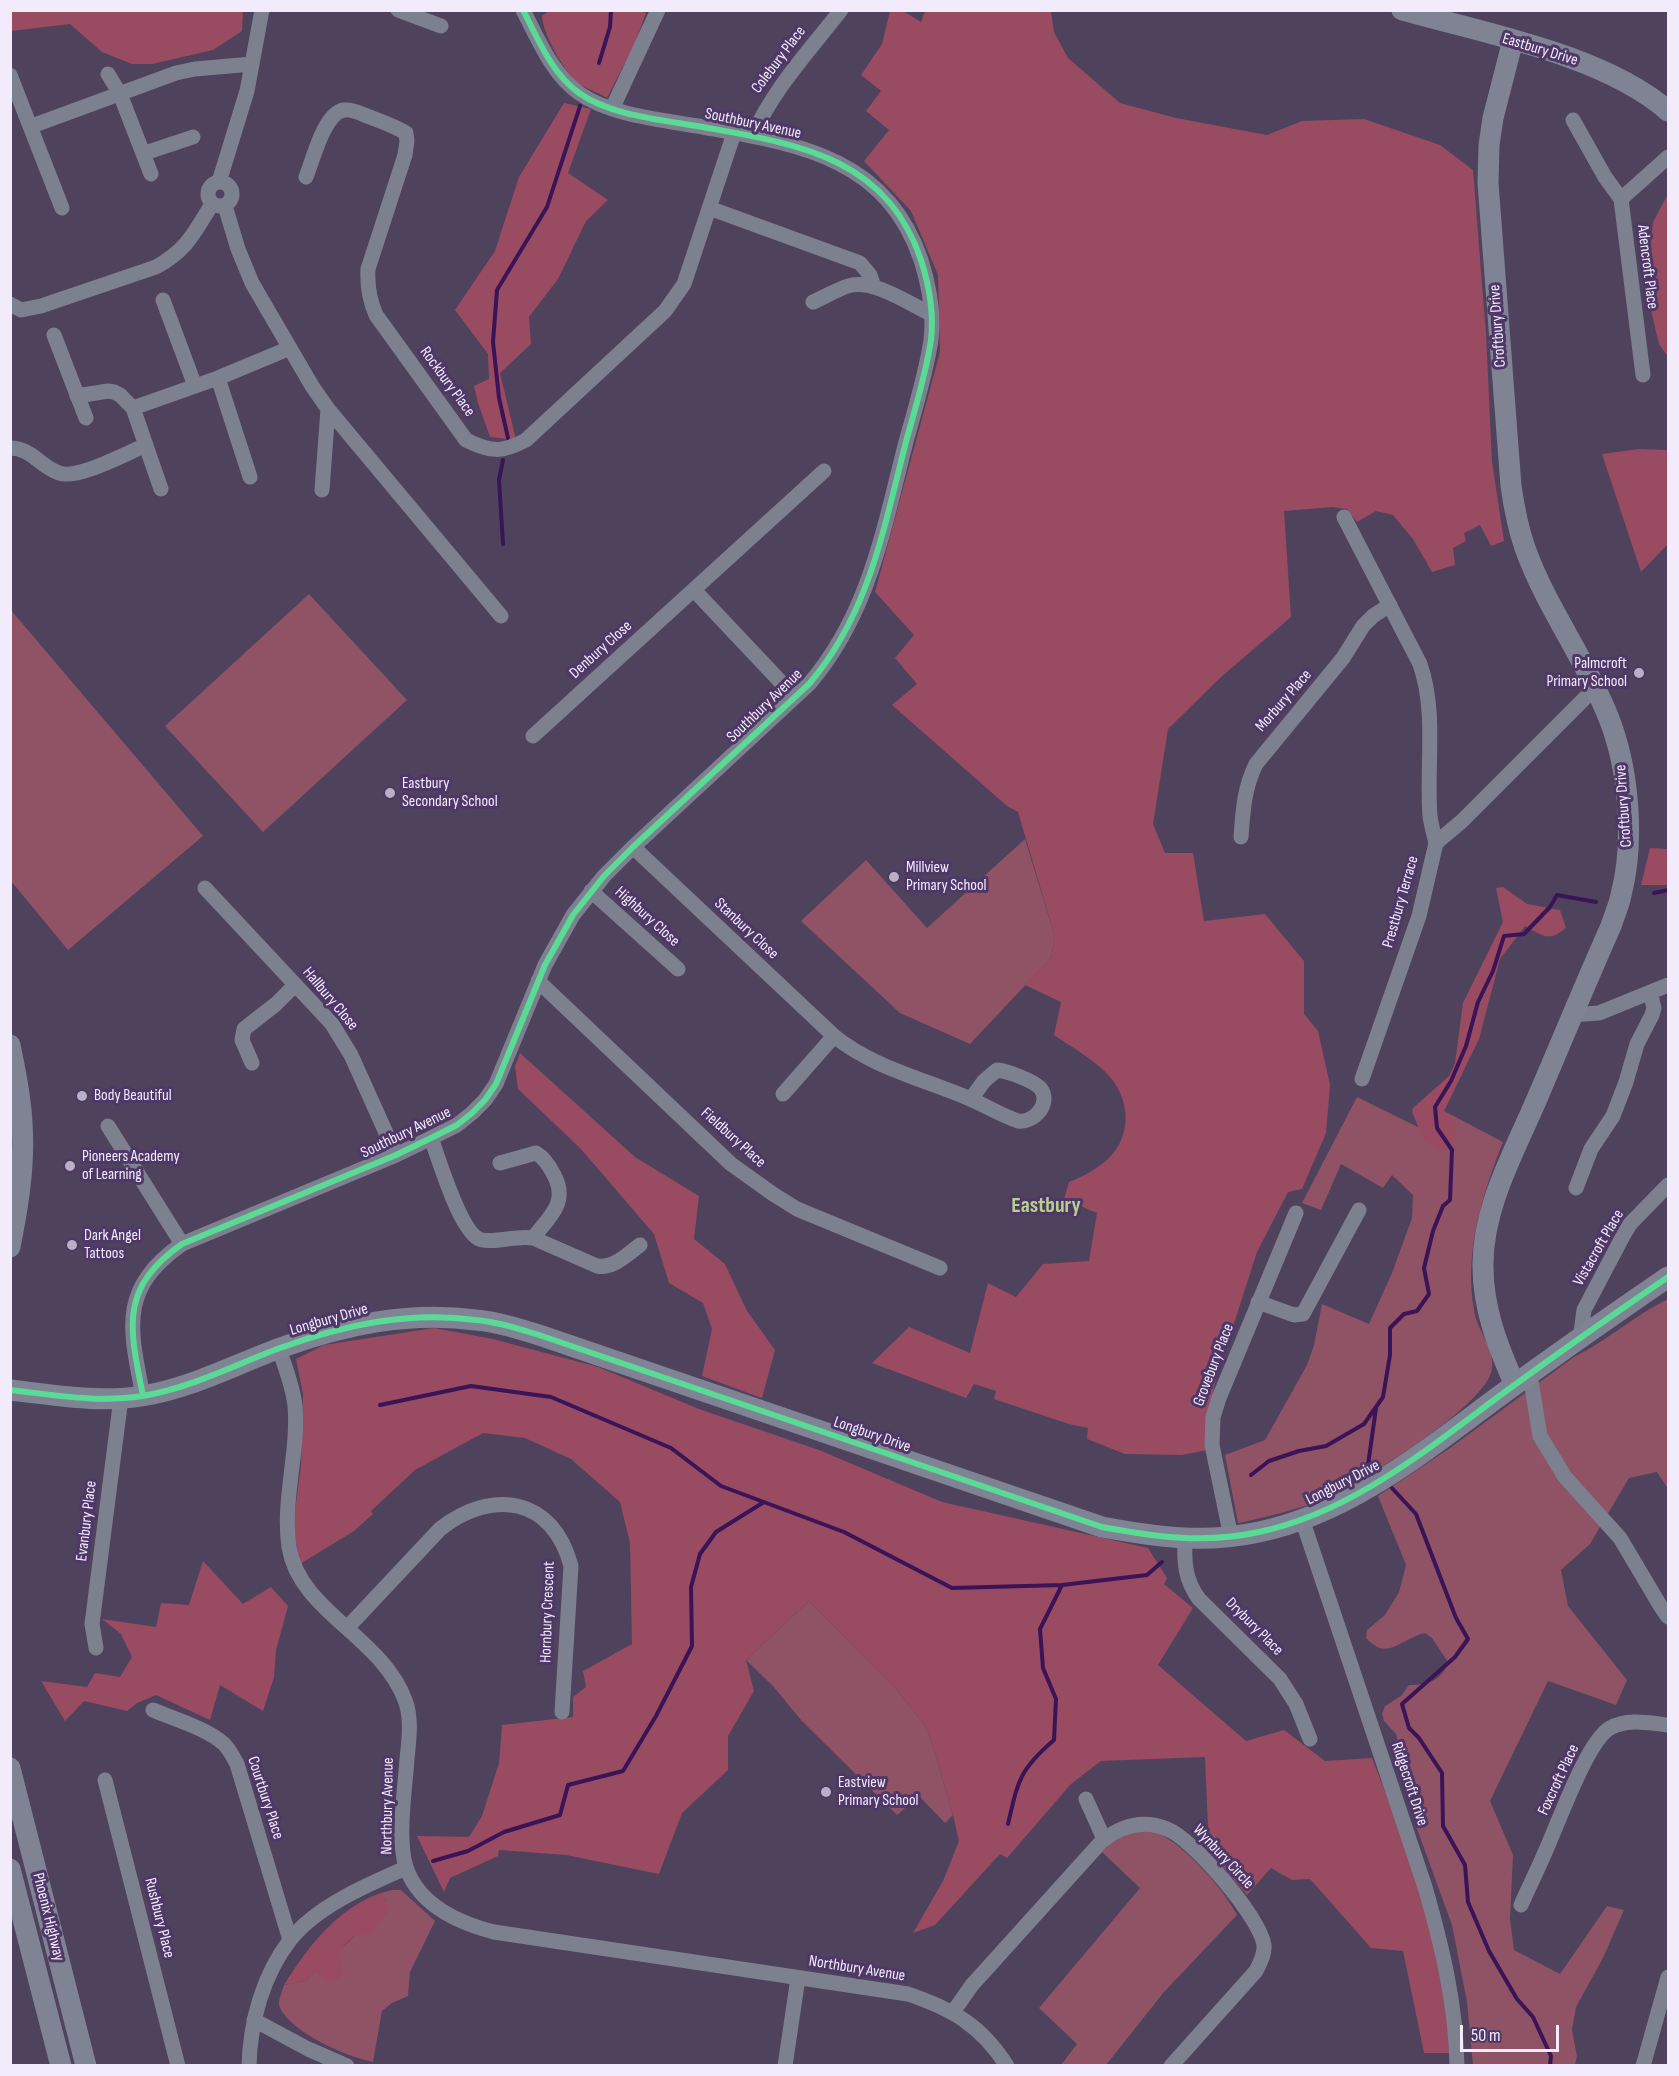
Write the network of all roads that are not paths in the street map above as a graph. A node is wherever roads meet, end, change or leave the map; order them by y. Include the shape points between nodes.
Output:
1 (262, 10) edge
2 (398, 10) edge
3 (523, 10) edge
4 (658, 10) edge
5 (841, 10) edge
6 (1402, 10) edge
7 (441, 26) dead end
8 (1513, 40) junction
9 (252, 64) junction
10 (108, 74) dead end
11 (10, 75) edge
12 (120, 94) junction
13 (612, 109) junction
14 (1668, 111) edge
15 (1573, 120) dead end
16 (32, 126) junction
17 (734, 133) junction
18 (753, 135) junction
19 (193, 137) dead end
20 (145, 153) junction
21 (1668, 157) edge
22 (151, 174) dead end
23 (306, 177) dead end
24 (1621, 199) junction
25 (219, 205) junction
26 (62, 208) dead end
27 (709, 208) junction
28 (874, 287) junction
29 (163, 300) dead end
30 (813, 302) dead end
31 (10, 304) edge
32 (931, 314) junction
33 (54, 335) dead end
34 (290, 348) junction
35 (1643, 375) dead end
36 (218, 378) junction
37 (195, 386) junction
38 (77, 396) junction
39 (134, 408) junction
40 (328, 409) junction
41 (86, 418) dead end
42 (146, 445) junction
43 (10, 448) edge
44 (824, 471) dead end
45 (250, 477) dead end
46 (161, 489) dead end
47 (322, 490) dead end
48 (1344, 517) dead end
49 (694, 590) junction
50 (1390, 605) junction
51 (501, 616) dead end
52 (1595, 688) junction
53 (795, 697) junction
54 (533, 736) dead end
55 (1241, 837) dead end
56 (1436, 843) junction
57 (633, 847) junction
58 (205, 888) dead end
59 (591, 891) junction
60 (678, 969) dead end
61 (538, 981) junction
62 (1668, 985) edge
63 (295, 986) junction
64 (1650, 992) junction
65 (1571, 1015) junction
66 (834, 1036) junction
67 (10, 1045) edge
68 (252, 1063) dead end
69 (1362, 1080) dead end
70 (783, 1094) dead end
71 (971, 1099) junction
72 (108, 1126) dead end
73 (431, 1138) junction
74 (396, 1155) junction
75 (500, 1163) dead end
76 (1668, 1185) edge
77 (1576, 1188) dead end
78 (1359, 1210) dead end
79 (1296, 1213) dead end
80 (533, 1238) junction
81 (182, 1244) junction
82 (640, 1245) dead end
83 (10, 1247) edge
84 (940, 1268) dead end
85 (1668, 1277) edge
86 (1258, 1302) junction
87 (1580, 1340) junction
88 (279, 1349) junction
89 (1522, 1380) junction
90 (10, 1390) edge
91 (143, 1396) junction
92 (121, 1398) junction
93 (1302, 1519) junction
94 (1230, 1537) junction
95 (1185, 1539) junction
96 (1668, 1617) edge
97 (347, 1628) junction
98 (96, 1648) dead end
99 (153, 1710) dead end
100 (562, 1712) dead end
101 (1668, 1725) edge
102 (1310, 1739) dead end
103 (10, 1768) edge
104 (105, 1780) dead end
105 (1086, 1799) dead end
106 (1104, 1839) junction
107 (406, 1868) junction
108 (10, 1869) edge
109 (1521, 1905) dead end
110 (290, 1940) junction
111 (798, 1977) junction
112 (1668, 1977) edge
113 (953, 2012) junction
114 (254, 2020) junction
115 (1003, 2064) edge
116 (61, 2066) edge
117 (86, 2066) edge
118 (178, 2066) edge
119 (249, 2066) edge
120 (347, 2066) edge
121 (785, 2066) edge
122 (1171, 2066) edge
123 (1456, 2066) edge
124 (1643, 2066) edge

1 - 9 street
2 - 7 street
3 - 13 street, Southbury Avenue via 566,81 586,97
4 - 13 street
5 - 18 street, Colebury Place via 777,90
6 - 8 street, Eastbury Drive
8 - 14 street, Eastbury Drive via 1600,70 1636,88
8 - 52 street, Croftbury Drive via 1493,118 1488,183 1510,486 1526,549
9 - 12 street via 195,69
9 - 25 street via 219,182 211,185 208,193
10 - 12 street
11 - 16 street
12 - 16 street
12 - 20 street
13 - 17 street, Southbury Avenue
15 - 24 street, Adencroft Place
16 - 26 street
17 - 18 street, Southbury Avenue
17 - 27 street, Rockbury Place
18 - 32 street, Southbury Avenue via 835,160 879,192 916,245 927,278
19 - 20 street
20 - 22 street
21 - 24 street
23 - 27 street, Rockbury Place via 326,125 343,110 394,125 406,133 405,155 368,268 370,300 376,315 466,440 497,450 526,440 665,311 684,284
24 - 35 street, Adencroft Place
25 - 31 street via 182,250 156,267 41,306 21,310
25 - 34 street via 244,267
27 - 28 street via 860,263
28 - 30 street via 849,285
28 - 32 street
29 - 37 street
32 - 53 street, Southbury Avenue via 931,341 921,387 873,570 844,636 822,669
33 - 38 street
34 - 36 street
34 - 40 street
36 - 37 street
36 - 45 street
37 - 39 street
38 - 39 street via 114,392
38 - 41 street
39 - 42 street
40 - 47 street
40 - 51 street
42 - 43 street via 67,475 21,448
42 - 46 street
44 - 49 street, Denbury Close
48 - 50 street
49 - 53 street
49 - 54 street, Denbury Close
50 - 55 street, Morbury Place via 1363,626 1343,658 1256,764 1244,798
50 - 56 street via 1420,664 1429,697 1430,816
52 - 56 street, Prestbury Terrace
52 - 65 street, Croftbury Drive via 1608,716 1625,779 1627,860 1611,926
53 - 57 street, Southbury Avenue
56 - 69 street, Prestbury Terrace via 1419,916
57 - 59 street, Southbury Avenue
57 - 66 street, Stanbury Close
58 - 63 street, Hallbury Close
59 - 60 street, Highbury Close
59 - 61 street, Southbury Avenue via 556,943
61 - 73 street, Southbury Avenue via 507,1062 485,1100 457,1125
61 - 84 street, Fieldbury Place via 748,1178 797,1209
62 - 64 street
63 - 68 street via 244,1029 242,1040
63 - 74 street, Hallbury Close via 323,1013 346,1047
64 - 65 street via 1599,1012
64 - 77 street via 1652,1015 1637,1044 1616,1108 1591,1149
65 - 89 street, Croftbury Drive via 1485,1231 1484,1292 1490,1324 1500,1352
66 - 70 street
66 - 71 street, Stanbury Close via 865,1056
67 - 83 street via 22,1122 20,1190
71 - 71 street, Stanbury Close via 1005,1117 1026,1122 1033,1119 1044,1099 1038,1086 997,1070
72 - 81 street
73 - 74 street, Southbury Avenue
73 - 80 street via 460,1217 476,1239
74 - 81 street, Southbury Avenue
75 - 80 street via 536,1153 559,1184 559,1202
76 - 87 street, Vistacroft Place via 1623,1236 1584,1310
78 - 86 street via 1304,1314 1294,1315
79 - 86 street, Grovebury Place
80 - 82 street via 604,1267
81 - 91 street, Southbury Avenue via 151,1271 134,1308 131,1335
85 - 87 street, Longbury Drive
86 - 94 street, Grovebury Place via 1218,1398 1211,1430
87 - 89 street, Longbury Drive
88 - 91 street, Longbury Drive via 216,1375
88 - 95 street, Longbury Drive via 385,1319 478,1320 542,1335 1075,1520
88 - 97 street, Northbury Avenue via 295,1403 289,1546 300,1578
89 - 93 street, Longbury Drive via 1412,1460 1347,1499
89 - 96 street via 1540,1436 1565,1477 1620,1538
90 - 92 street, Longbury Drive
91 - 92 street, Longbury Drive
92 - 98 street, Evanbury Place via 92,1624
93 - 94 street, Longbury Drive
93 - 123 street, Ridgecroft Drive via 1443,1948 1452,2001
94 - 95 street, Longbury Drive
95 - 102 street, Drybury Place via 1184,1564 1192,1589 1280,1679 1296,1704
97 - 100 street, Hornbury Crescent via 454,1518 486,1505 509,1504 528,1509 546,1520 559,1535 571,1566
97 - 107 street, Northbury Avenue via 388,1667 406,1702 408,1743 402,1838
99 - 110 street, Courtbury Place via 213,1736 231,1752
101 - 109 street, Foxcroft Place via 1619,1724 1600,1737
103 - 117 street, Phoenix Highway
104 - 118 street, Rushbury Place
105 - 106 street
106 - 113 street, Wynbury Circle via 980,1976
106 - 122 street, Wynbury Circle via 1125,1827 1142,1824 1168,1829 1181,1837 1235,1893 1264,1945 1256,1971
107 - 110 street via 346,1896
107 - 111 street, Northbury Avenue via 435,1907 468,1925 505,1934
108 - 116 street, Phoenix Highway
110 - 114 street via 269,1974
111 - 113 street, Northbury Avenue via 908,1994
111 - 121 street
112 - 124 street
113 - 115 street, Northbury Avenue via 981,2033
114 - 119 street
114 - 120 street

